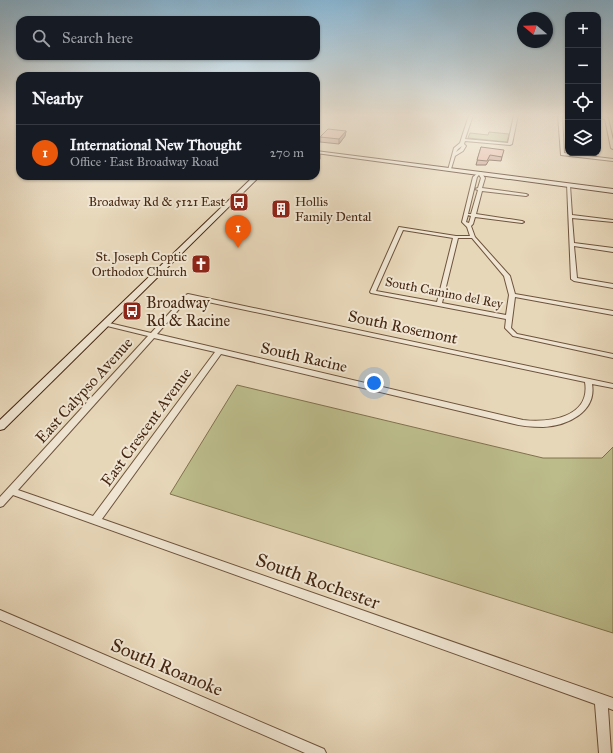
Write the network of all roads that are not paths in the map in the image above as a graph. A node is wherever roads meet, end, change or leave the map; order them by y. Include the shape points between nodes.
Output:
1 (461, 150) edge
2 (562, 150) edge
3 (320, 153) edge
4 (613, 160) edge
5 (449, 170) junction
6 (480, 173) junction
7 (253, 180) edge
8 (568, 185) junction
9 (472, 188) junction
10 (480, 189) junction
11 (613, 191) edge
12 (526, 195) dead end
13 (466, 214) junction
14 (473, 215) junction
15 (570, 216) junction
16 (613, 221) edge
17 (522, 222) dead end
18 (469, 226) junction
19 (456, 237) junction
20 (473, 237) junction
21 (572, 244) junction
22 (613, 250) edge
23 (613, 286) edge
24 (512, 295) junction
25 (188, 296) joint
26 (439, 304) junction
27 (613, 313) edge
28 (510, 318) junction
29 (105, 324) junction
30 (152, 335) junction
31 (219, 351) junction
32 (613, 356) edge
33 (588, 381) junction
34 (613, 386) edge
35 (0, 426) edge
36 (11, 491) junction
37 (0, 503) edge
38 (96, 520) junction
39 (0, 615) edge
40 (601, 700) junction
41 (613, 704) edge
42 (320, 753) edge
43 (605, 753) edge

1 - 5 street via 455,155
2 - 4 street via 562,154
3 - 5 main road
5 - 6 main road
6 - 8 main road
6 - 9 street, South Camino del Rey via 475,177
6 - 10 street via 483,178
7 - 29 main road
8 - 11 main road
8 - 15 street
9 - 10 street
9 - 13 street, South Camino del Rey
10 - 12 street
10 - 14 street
13 - 14 street
13 - 18 street, South Camino del Rey via 464,222
14 - 17 street
14 - 18 street
15 - 16 street
15 - 21 street
18 - 20 street, South Camino del Rey
19 - 20 street, South Camino del Rey
19 - 26 street
19 - 26 street, South Camino del Rey via 401,228 373,292
20 - 24 street, South Camino del Rey via 507,276
21 - 22 street
21 - 23 street via 574,279
24 - 27 street, South Camino del Rey
24 - 28 street, South Camino del Rey
25 - 30 street, East Calypso Avenue
25 - 33 street, South Rosemont
26 - 28 street, South Camino del Rey
28 - 32 street, South Camino del Rey via 508,328 515,335
29 - 30 street, South Racine
29 - 35 main road
30 - 31 street, South Racine
30 - 36 street, East Calypso Avenue
31 - 33 street, South Racine via 535,424 570,418 582,410 589,395
31 - 38 street, East Crescent Avenue
33 - 34 street, South Rosemont
36 - 37 street, East Calypso Avenue
36 - 38 street, South Rochester
38 - 40 street, South Rochester
39 - 42 street, South Roanoke
40 - 41 street, South Rochester
40 - 43 street

